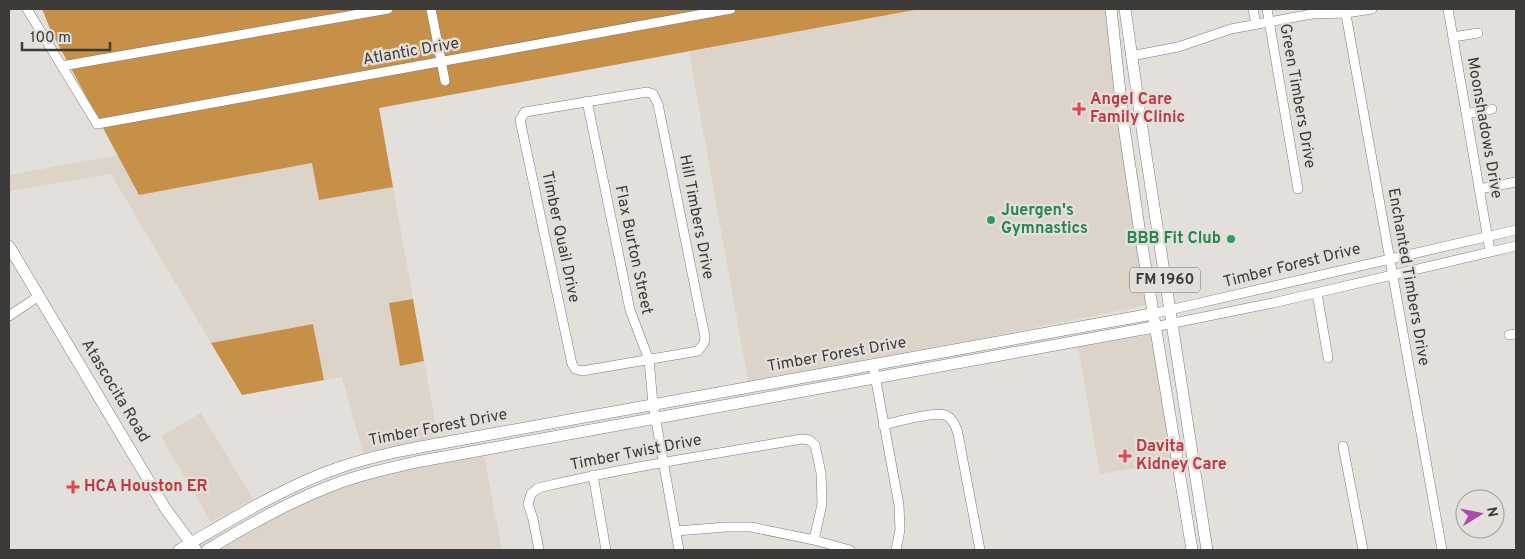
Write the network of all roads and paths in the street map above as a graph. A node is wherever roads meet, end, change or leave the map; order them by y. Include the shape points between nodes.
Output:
1 (27, 9) edge
2 (388, 9) edge
3 (431, 9) edge
4 (731, 9) edge
5 (1111, 9) edge
6 (1125, 9) edge
7 (1253, 9) edge
8 (1267, 9) edge
9 (1372, 9) edge
10 (1448, 9) edge
11 (1345, 11) edge
12 (1269, 23) junction
13 (1256, 24) junction
14 (1113, 27) junction
15 (1478, 33) dead end
16 (1453, 37) junction
17 (1114, 53) junction
18 (1131, 56) junction
19 (442, 62) junction
20 (62, 66) junction
21 (445, 81) dead end
22 (1136, 90) junction
23 (587, 101) junction
24 (1492, 109) dead end
25 (1466, 114) junction
26 (1516, 182) edge
27 (1298, 189) dead end
28 (1479, 189) junction
29 (1516, 230) edge
30 (1488, 237) junction
31 (9, 246) edge
32 (1516, 246) edge
33 (1490, 251) junction
34 (1390, 259) junction
35 (1393, 275) junction
36 (1271, 288) junction
37 (1317, 293) junction
38 (39, 296) junction
39 (1273, 303) junction
40 (1170, 311) junction
41 (1152, 314) junction
42 (9, 316) edge
43 (1172, 324) junction
44 (1154, 327) junction
45 (1049, 332) junction
46 (991, 343) junction
47 (1051, 347) junction
48 (994, 357) junction
49 (1328, 358) dead end
50 (649, 360) junction
51 (873, 365) junction
52 (876, 379) junction
53 (758, 386) junction
54 (760, 400) junction
55 (653, 404) junction
56 (656, 418) junction
57 (883, 425) junction
58 (1343, 446) dead end
59 (663, 461) junction
60 (593, 475) junction
61 (676, 532) junction
62 (814, 540) junction
63 (193, 547) edge
64 (179, 550) edge
65 (207, 550) edge
66 (539, 550) edge
67 (606, 550) edge
68 (680, 550) edge
69 (850, 550) edge
70 (896, 550) edge
71 (980, 550) edge
72 (1192, 550) edge
73 (1207, 550) edge
74 (1363, 550) edge
75 (1442, 550) edge

1 - 20 street
2 - 20 street
3 - 19 street
4 - 19 street, Atlantic Drive
5 - 14 main road, FM 1960 / FM 1960
6 - 18 main road, FM 1960 / FM 1960
7 - 13 street, Green Timbers Drive
8 - 12 street, Green Timbers Drive
9 - 11 street
10 - 16 street, Moonshadows Drive
11 - 12 street
11 - 34 street, Enchanted Timbers Drive
12 - 13 street
12 - 27 street, Green Timbers Drive
13 - 18 street via 1161,51
14 - 17 main road, FM 1960 / FM 1960
14 - 18 main road via 1119,35 1123,53
15 - 16 street
16 - 25 street, Moonshadows Drive
17 - 22 main road via 1124,63
17 - 41 main road, FM 1960 / FM 1960
18 - 22 main road, FM 1960 / FM 1960
19 - 20 street, Atlantic Drive via 97,124
19 - 21 street
22 - 40 main road, FM 1960 / FM 1960
23 - 50 street, Flax Burton Street via 630,310
23 - 50 street, Hill Timbers Drive via 647,92 653,94 658,104 705,337 698,350
23 - 50 street, Timber Quail Drive via 526,112 520,120 572,364 582,371
24 - 25 street
25 - 28 street, Moonshadows Drive
26 - 28 street
28 - 30 street, Moonshadows Drive
29 - 30 street, Timber Forest Drive
30 - 33 street, Moonshadows Drive
30 - 34 street, Timber Forest Drive
31 - 38 main road, Atascocita Road
32 - 33 street, Timber Forest Drive
33 - 35 street, Timber Forest Drive
34 - 35 street, Enchanted Timbers Drive
34 - 36 street, Timber Forest Drive
35 - 37 street, Timber Forest Drive
35 - 75 street, Enchanted Timbers Drive
36 - 39 street
36 - 40 street, Timber Forest Drive
37 - 39 street, Timber Forest Drive
37 - 49 street
38 - 42 street
38 - 63 main road, Atascocita Road via 163,503
39 - 43 street, Timber Forest Drive
40 - 41 street, Timber Forest Drive
40 - 43 main road, FM 1960 / FM 1960
41 - 44 main road, FM 1960 / FM 1960
41 - 45 main road, Timber Forest Drive
43 - 44 street, Timber Forest Drive
43 - 73 main road, FM 1960 / FM 1960
44 - 47 main road, Timber Forest Drive
44 - 72 main road, FM 1960 / FM 1960
45 - 46 main road, Timber Forest Drive
45 - 47 main road
46 - 48 main road
46 - 51 main road, Timber Forest Drive
47 - 48 main road, Timber Forest Drive
48 - 52 main road, Timber Forest Drive
50 - 55 street, Flax Burton Street
51 - 52 street
51 - 53 main road, Timber Forest Drive
52 - 54 main road, Timber Forest Drive
52 - 57 street
53 - 54 main road
53 - 55 main road, Timber Forest Drive
54 - 56 main road, Timber Forest Drive
55 - 56 street, Flax Burton Street
55 - 63 main road, Timber Forest Drive via 370,458 288,488 244,511
56 - 59 street, Flax Burton Street
56 - 65 main road, Timber Forest Drive via 416,462 343,481 291,503
57 - 70 street via 899,505 900,530
57 - 71 street via 939,414 954,422
58 - 74 street
59 - 60 street, Timber Twist Drive
59 - 61 street, Flax Burton Street
59 - 62 street, Timber Twist Drive via 809,440 817,450 821,473 822,494
60 - 66 street, Timber Twist Drive via 538,488 531,494 528,504
60 - 67 street
61 - 62 street via 751,527
61 - 68 street, Flax Burton Street
62 - 69 street
63 - 64 main road, Timber Forest Drive

